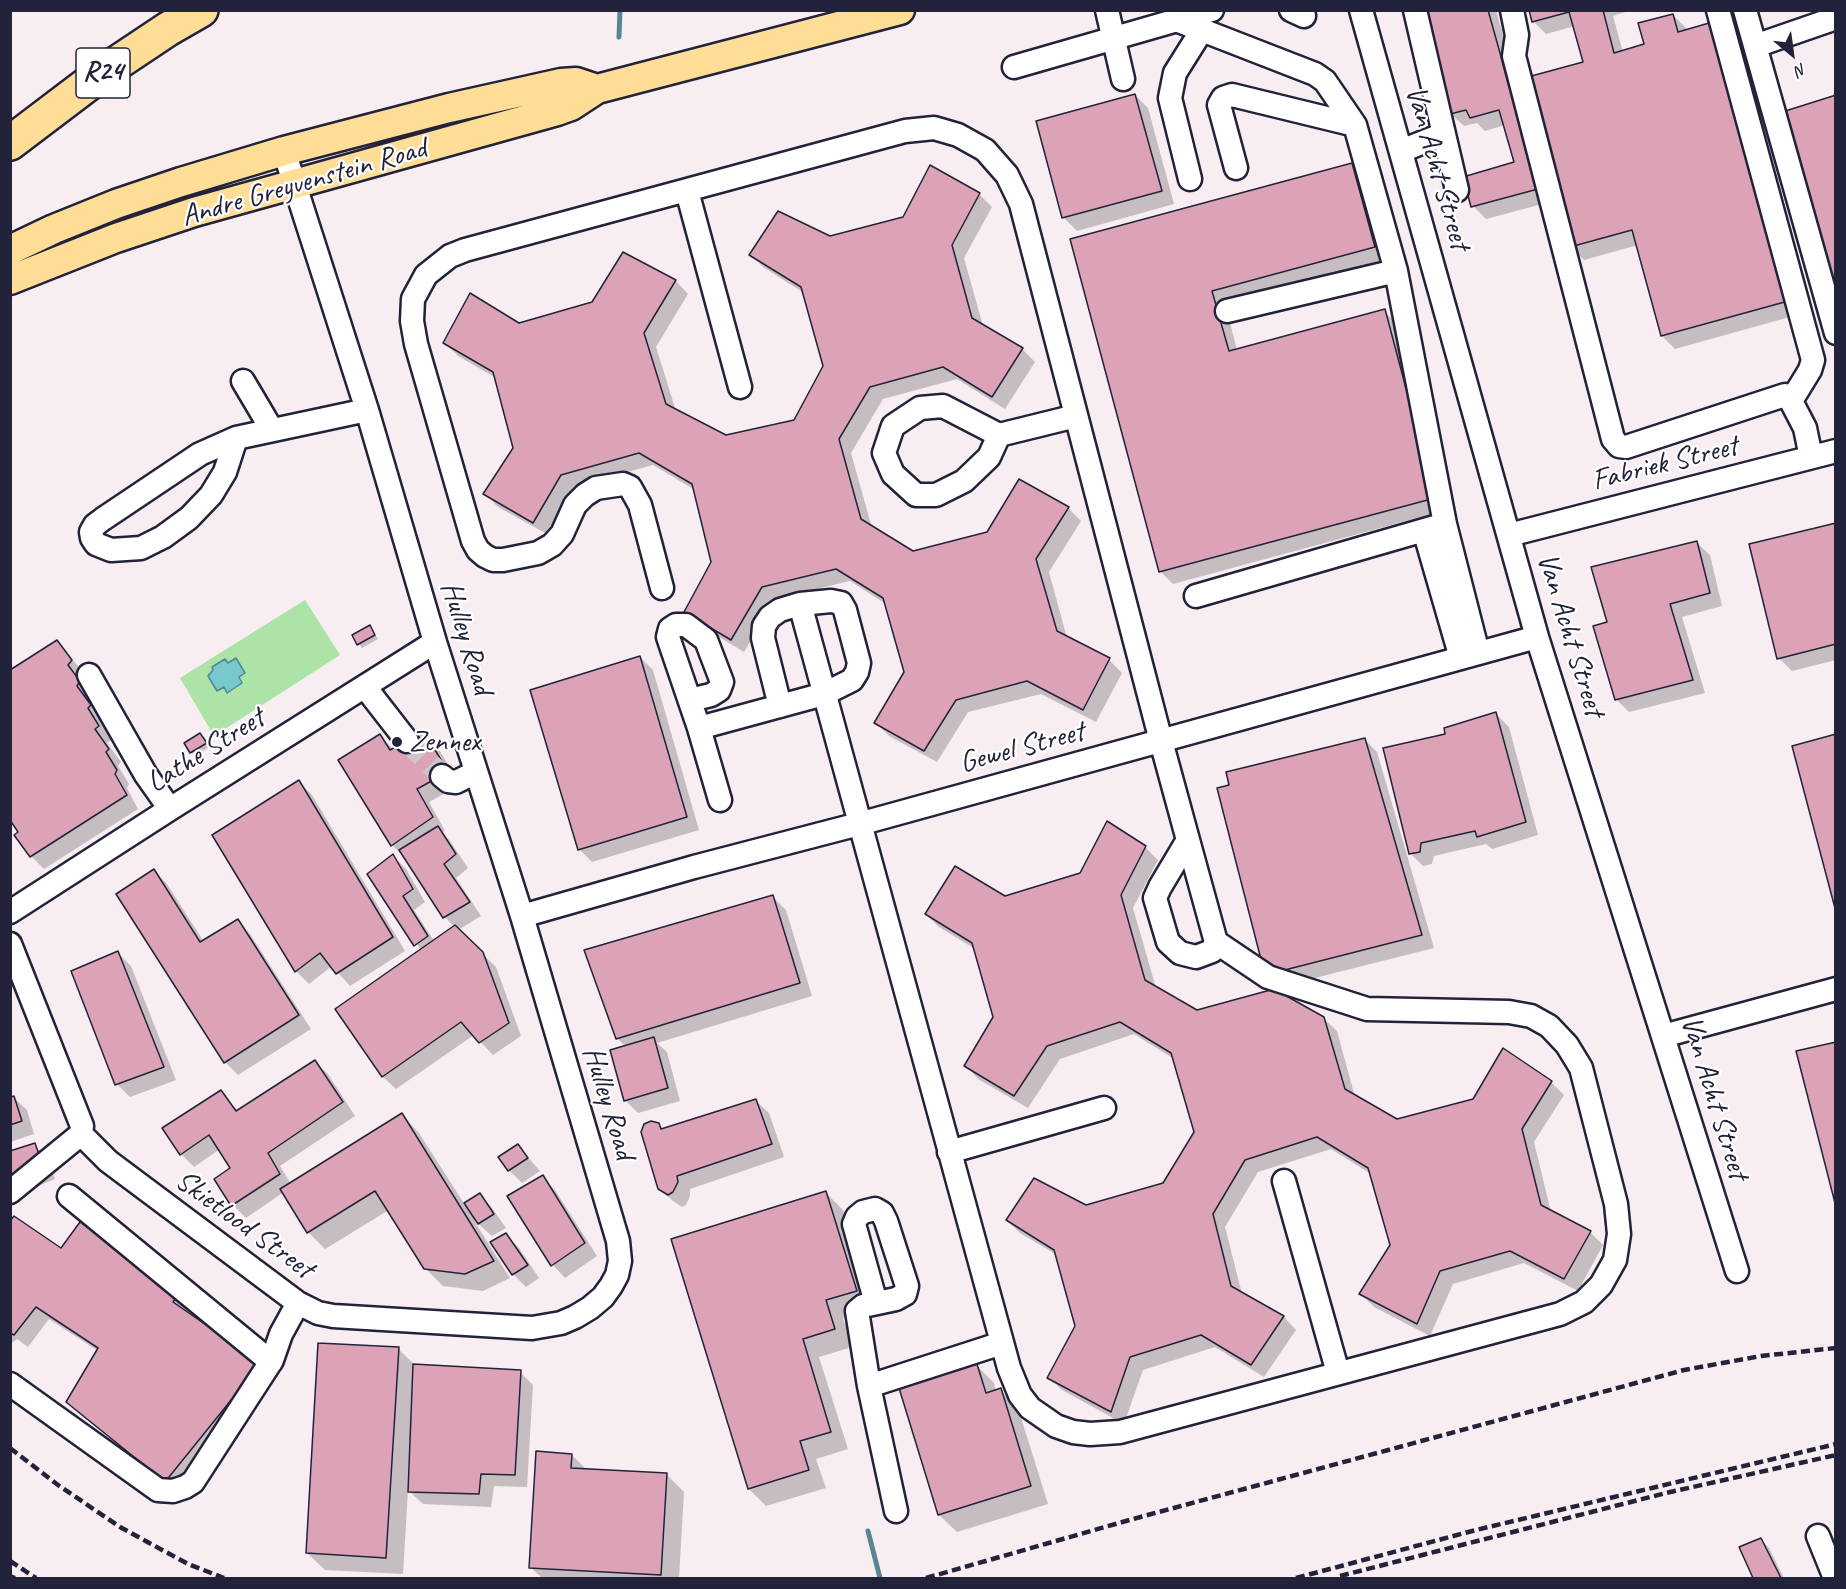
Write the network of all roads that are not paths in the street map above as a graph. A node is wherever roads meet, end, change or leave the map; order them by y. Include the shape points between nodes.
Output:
1 (201, 10) edge
2 (900, 10) edge
3 (1107, 10) edge
4 (1361, 10) edge
5 (1415, 10) edge
6 (1512, 10) edge
7 (1718, 10) edge
8 (1745, 10) edge
9 (1828, 17) edge
10 (1207, 20) edge
11 (1114, 38) junction
12 (1755, 46) junction
13 (1014, 67) dead end
14 (1123, 79) dead end
15 (597, 89) junction
16 (1355, 125) junction
17 (1444, 134) junction
18 (10, 143) edge
19 (284, 151) junction
20 (1401, 151) junction
21 (1236, 168) dead end
22 (1190, 179) dead end
23 (294, 184) junction
24 (1457, 190) dead end
25 (687, 191) junction
26 (10, 250) edge
27 (1396, 271) junction
28 (10, 280) edge
29 (1227, 311) dead end
30 (1836, 333) edge
31 (243, 381) dead end
32 (740, 387) dead end
33 (1791, 401) junction
34 (367, 410) junction
35 (1076, 416) junction
36 (272, 430) junction
37 (999, 435) junction
38 (236, 438) junction
39 (1836, 451) edge
40 (1811, 457) junction
41 (1435, 527) junction
42 (1509, 535) junction
43 (662, 588) dead end
44 (1196, 596) dead end
45 (800, 604) junction
46 (1538, 637) junction
47 (435, 642) junction
48 (1469, 656) junction
49 (89, 675) dead end
50 (365, 687) junction
51 (824, 694) junction
52 (690, 700) dead end
53 (780, 706) junction
54 (699, 728) junction
55 (407, 741) tunnel mouth
56 (1161, 741) junction
57 (476, 772) junction
58 (442, 776) dead end
59 (720, 800) dead end
60 (170, 809) junction
61 (859, 824) junction
62 (1188, 840) junction
63 (10, 912) edge
64 (522, 916) junction
65 (1216, 942) junction
66 (10, 944) edge
67 (1836, 989) edge
68 (1663, 1035) junction
69 (1104, 1108) dead end
70 (81, 1134) junction
71 (949, 1152) junction
72 (1284, 1181) dead end
73 (10, 1192) edge
74 (69, 1196) dead end
75 (1737, 1271) dead end
76 (876, 1303) dead end
77 (305, 1306) junction
78 (590, 1308) joint
79 (1002, 1343) junction
80 (272, 1361) junction
81 (1338, 1372) junction
82 (10, 1384) edge
83 (869, 1386) junction
84 (896, 1510) dead end
85 (1818, 1536) dead end
86 (1835, 1578) edge

1 - 18 highway, R24 via 105,71
2 - 15 main road, Andre Greyvenstein Road
3 - 11 street
4 - 20 street, Van Acht Street
5 - 17 street
6 - 33 street via 1517,34 1514,56 1613,440 1626,447 1777,397 1785,396
7 - 33 street via 1813,360
8 - 12 street
9 - 12 street
10 - 11 street via 1176,20
10 - 16 street via 1325,81
10 - 22 street via 1175,73 1170,98
11 - 13 street
11 - 14 street
12 - 30 street
15 - 19 main road, Andre Greyvenstein Road via 576,82 550,85
15 - 23 main road, Andre Greyvenstein Road via 556,111
16 - 21 street via 1232,95 1223,98 1220,105
16 - 27 street
17 - 20 street
17 - 24 street
19 - 23 street, Hulley Road
19 - 26 main road, Andre Greyvenstein Road via 117,204
20 - 42 street, Van Acht Street
23 - 28 main road, Andre Greyvenstein Road via 116,238
23 - 34 street, Hulley Road
25 - 32 street
25 - 35 street via 905,131 934,128 958,135 985,150 1007,175 1021,204
25 - 43 street via 450,256 426,275 411,311 416,344 478,550 493,560 538,553 562,534 575,505 585,495 596,488 623,484 630,487 640,505
27 - 29 street
27 - 41 street
31 - 36 street
33 - 40 street via 1805,428
34 - 36 street
34 - 47 street, Hulley Road
35 - 37 street
35 - 56 street
36 - 38 street
37 - 37 street via 943,406 920,408 892,426 884,453 893,474 916,495 936,495 964,482 989,457
38 - 38 street via 225,472 211,495 163,537 141,548 111,550 96,544 91,532 95,525 200,454
39 - 40 street, Fabriek Street
40 - 42 street, Fabriek Street
41 - 44 street
41 - 48 street
42 - 46 street, Van Acht Street
45 - 51 street
45 - 51 street via 831,601 841,603 845,610 859,663 857,672 852,680
45 - 53 street via 780,610 764,626 763,638
46 - 48 street, Gewel Street
46 - 68 street, Van Acht Street
47 - 50 street, Lathe Street
47 - 57 street, Hulley Road
48 - 56 street, Gewel Street
49 - 60 street
50 - 55 street
50 - 60 street, Lathe Street
51 - 53 street
51 - 61 street
52 - 54 street
53 - 54 street
54 - 59 street
56 - 61 street, Gewel Street
56 - 62 street
57 - 58 street via 456,782
57 - 64 street, Hulley Road
60 - 63 street, Lathe Street
61 - 64 street, Gewel Street
61 - 71 street
62 - 65 street
62 - 65 street via 1156,893 1156,904 1168,942 1180,953 1202,956 1212,951
64 - 78 street, Hulley Road via 618,1241 617,1275 603,1297
65 - 81 street via 1268,977 1367,1009 1485,1010 1531,1016 1555,1032 1581,1068 1616,1204 1619,1234 1615,1260 1601,1285 1584,1302 1560,1314
66 - 70 street via 82,1126
67 - 68 street
68 - 75 street, Van Acht Street
69 - 71 street
70 - 73 street
70 - 77 street, Skietlood Street via 108,1161
71 - 79 street
72 - 81 street
74 - 80 street
76 - 83 street via 857,1311
77 - 78 street, Skietlood Street via 333,1316 526,1328 561,1323
77 - 80 street via 287,1348
79 - 81 street via 1014,1382 1030,1408 1056,1426 1090,1434 1120,1432
79 - 83 street
80 - 82 street via 193,1482 173,1491 158,1490
83 - 84 street
85 - 86 street

